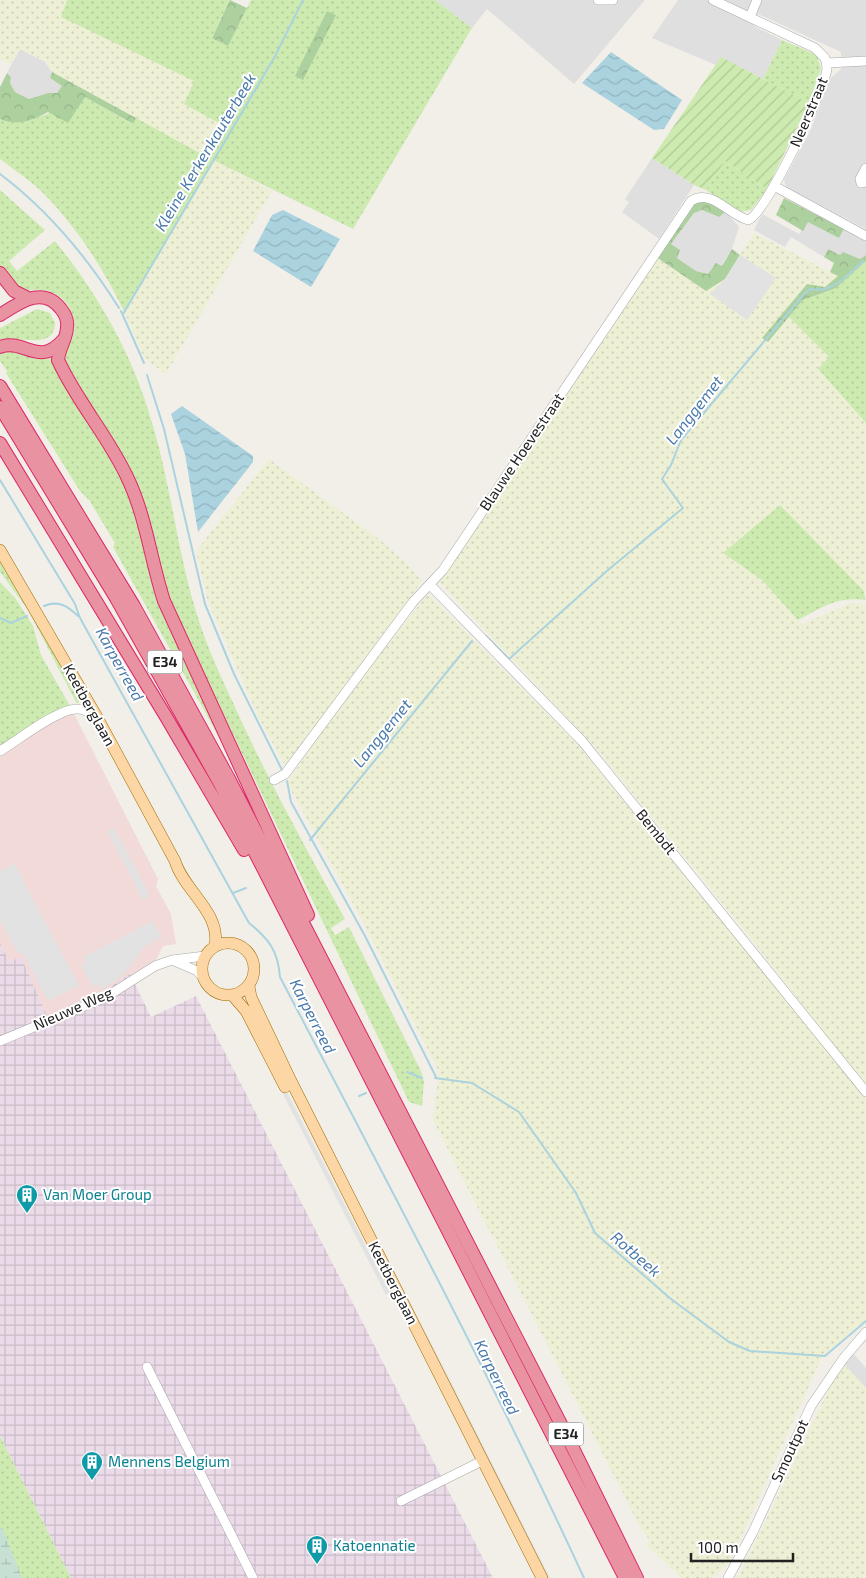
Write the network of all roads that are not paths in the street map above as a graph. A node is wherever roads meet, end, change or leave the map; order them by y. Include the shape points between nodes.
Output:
1 (598, 0) edge
2 (612, 0) edge
3 (713, 0) edge
4 (757, 0) edge
5 (750, 17) junction
6 (866, 61) edge
7 (827, 63) junction
8 (866, 168) edge
9 (866, 182) edge
10 (776, 187) junction
11 (866, 236) edge
12 (0, 273) edge
13 (0, 284) edge
14 (28, 298) junction
15 (4, 313) edge
16 (63, 340) junction
17 (0, 347) edge
18 (0, 386) edge
19 (0, 407) edge
20 (0, 443) edge
21 (0, 550) edge
22 (430, 586) junction
23 (97, 717) junction
24 (0, 751) edge
25 (274, 780) dead end
26 (175, 862) junction
27 (273, 889) junction
28 (235, 944) junction
29 (214, 946) junction
30 (316, 946) junction
31 (205, 956) junction
32 (172, 960) junction
33 (203, 977) junction
34 (250, 986) junction
35 (233, 996) junction
36 (0, 1041) edge
37 (866, 1092) edge
38 (866, 1332) edge
39 (147, 1367) dead end
40 (478, 1463) junction
41 (401, 1501) dead end
42 (253, 1578) edge
43 (536, 1578) edge
44 (542, 1578) edge
45 (625, 1578) edge
46 (637, 1578) edge
47 (728, 1578) edge

1 - 2 street
3 - 5 street, Neerstraat
4 - 5 street
5 - 7 street, Neerstraat via 815,48
6 - 7 street
7 - 10 street, Neerstraat via 826,74 801,135
8 - 9 street via 860,179 862,183
10 - 11 street
10 - 22 street, Blauwe Hoevestraat via 768,194 755,218 748,220 708,198 701,196 691,201
12 - 14 highway via 14,291
13 - 15 highway via 7,295
14 - 15 highway
14 - 16 highway via 42,296 58,305 67,321
16 - 17 highway via 55,348 40,353 14,345
16 - 30 highway via 58,360 128,478 140,510 164,601 315,930
18 - 30 highway, E34 via 144,623
19 - 27 highway, E34 via 116,598 214,773
20 - 27 highway via 166,715 258,875
21 - 23 main road, Keetberglaan
22 - 25 street, Blauwe Hoevestraat via 413,602 285,774
22 - 37 street, Bembdt via 582,741
23 - 24 street via 77,708 64,711
23 - 26 main road, Keetberglaan
26 - 28 main road, Keetberglaan via 197,887
26 - 29 main road, Keetberglaan via 179,874 200,901 214,927
27 - 45 highway, E34
28 - 29 main road
28 - 34 main road via 248,952 254,961 255,974
29 - 31 main road
30 - 46 highway, E34
31 - 32 street, Nieuwe Weg
31 - 33 main road
32 - 33 street
32 - 36 street, Nieuwe Weg via 155,966 106,996
33 - 35 main road via 216,993
34 - 35 main road
34 - 44 main road, Keetberglaan via 251,997 291,1081
35 - 40 main road, Keetberglaan via 246,1011
38 - 47 street, Smoutpot via 811,1406 753,1532
39 - 42 street
40 - 41 street
40 - 43 main road, Keetberglaan

